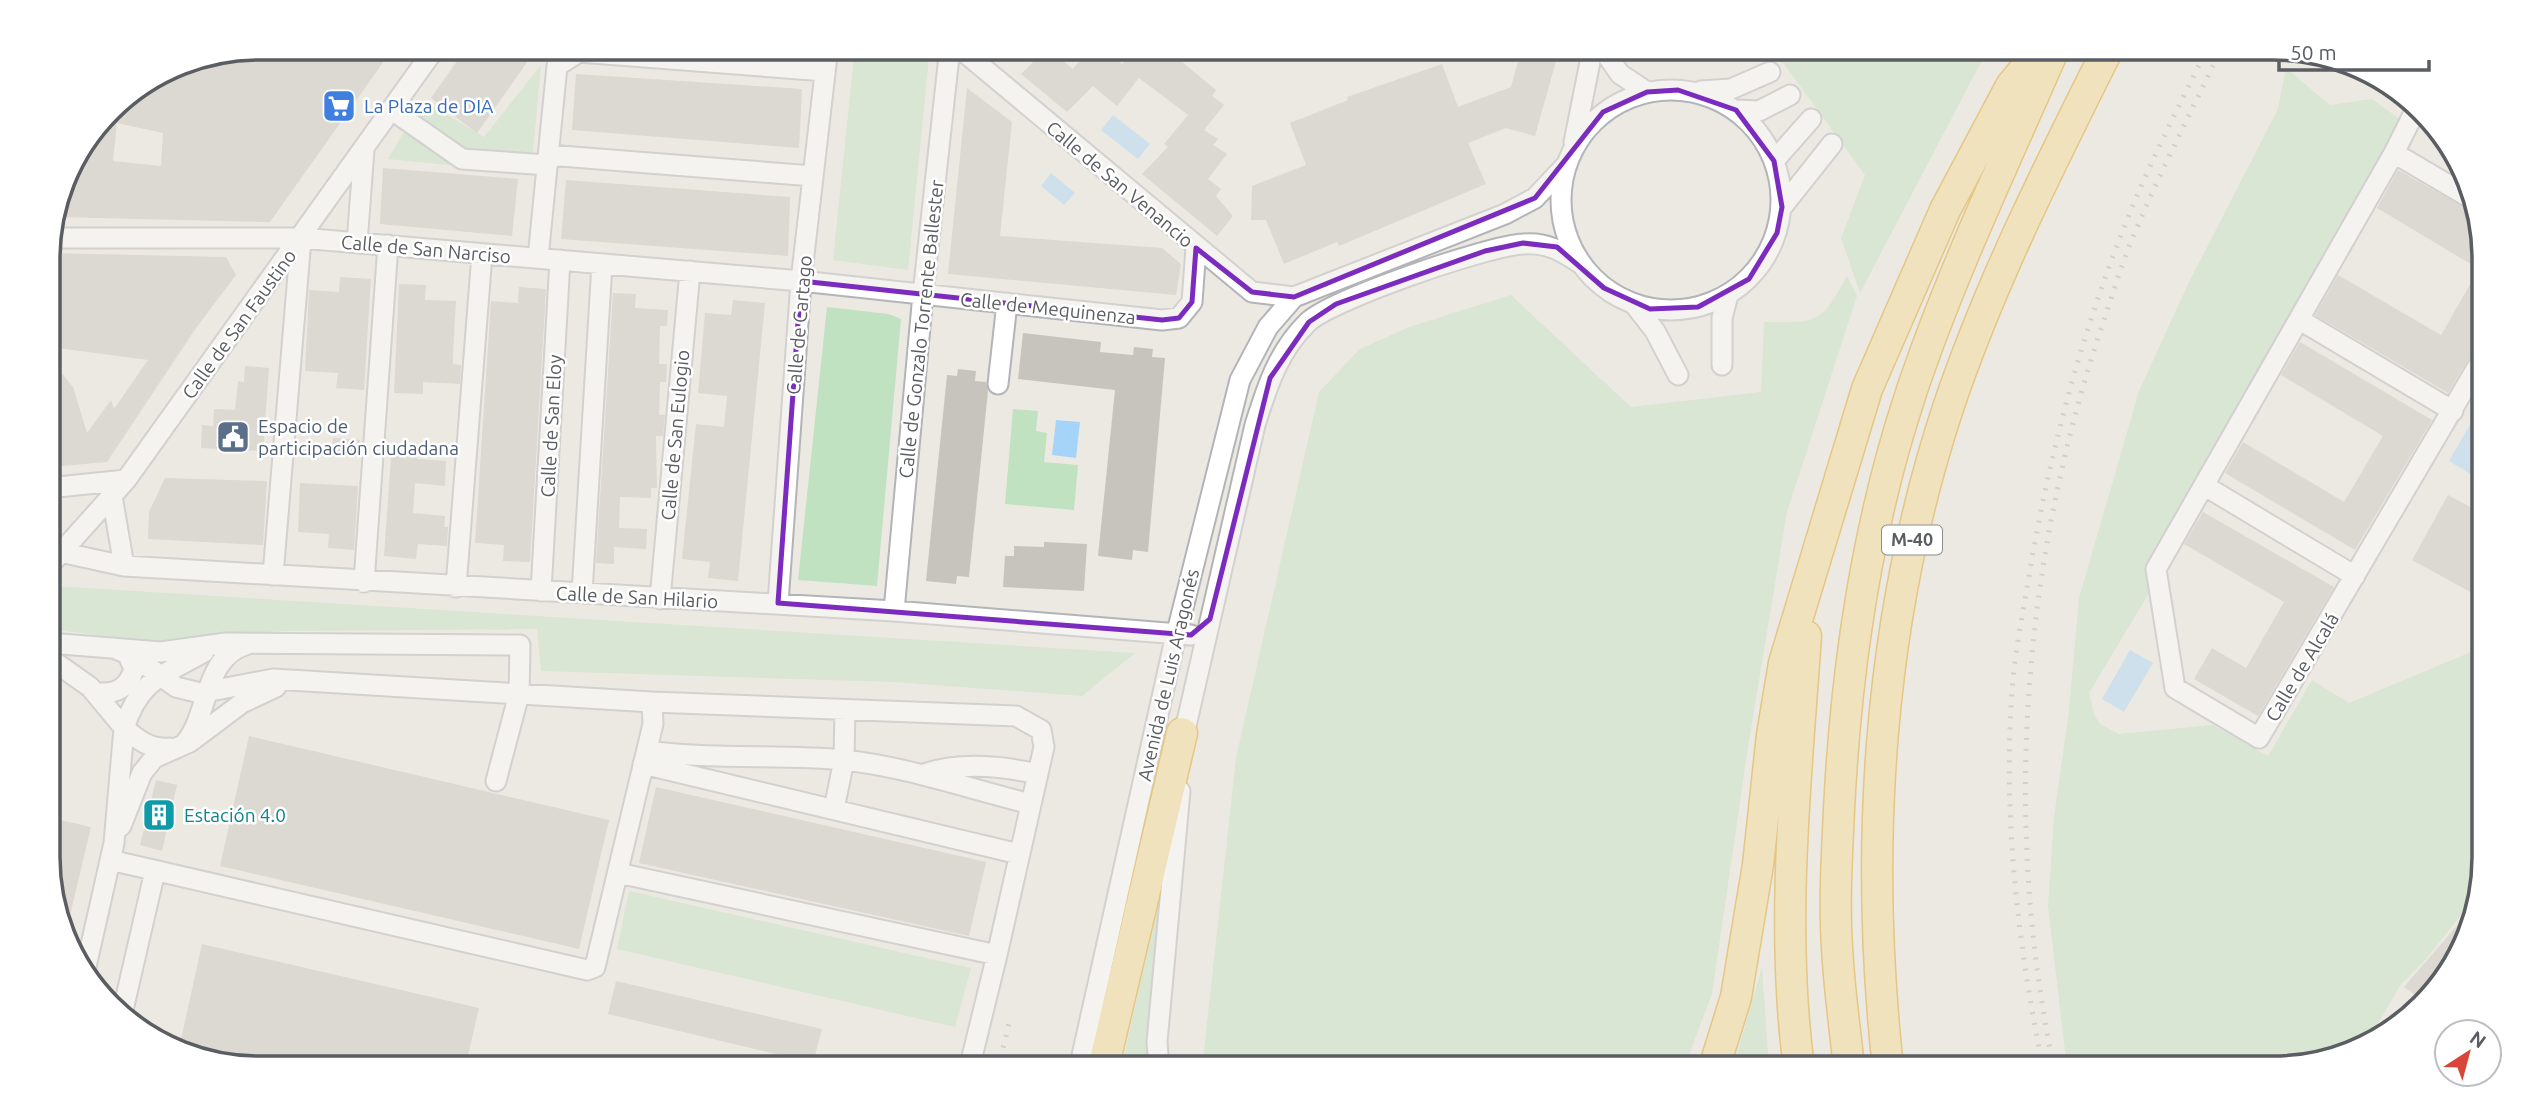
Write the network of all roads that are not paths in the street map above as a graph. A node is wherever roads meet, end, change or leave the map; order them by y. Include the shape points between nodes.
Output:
1 (1590, 59) edge
2 (1610, 59) edge
3 (2033, 59) edge
4 (2049, 59) edge
5 (2103, 59) edge
6 (427, 60) edge
7 (565, 60) edge
8 (692, 60) edge
9 (826, 60) edge
10 (949, 60) edge
11 (973, 60) edge
12 (825, 71) junction
13 (1770, 72) dead end
14 (1647, 92) junction
15 (1693, 92) junction
16 (1790, 95) dead end
17 (392, 110) junction
18 (1736, 110) junction
19 (2412, 117) edge
20 (1811, 120) dead end
21 (1832, 144) dead end
22 (364, 149) junction
23 (2393, 153) junction
24 (1569, 157) junction
25 (548, 160) junction
26 (1774, 161) junction
27 (813, 176) junction
28 (2459, 191) edge
29 (1782, 206) junction
30 (61, 238) edge
31 (301, 238) junction
32 (357, 243) junction
33 (388, 245) junction
34 (1196, 248) junction
35 (482, 254) junction
36 (538, 258) junction
37 (560, 260) junction
38 (602, 264) junction
39 (1581, 264) junction
40 (690, 271) junction
41 (801, 281) junction
42 (923, 294) junction
43 (1728, 295) junction
44 (1294, 297) junction
45 (1007, 303) junction
46 (1634, 304) junction
47 (2300, 320) junction
48 (1721, 365) dead end
49 (1678, 375) dead end
50 (2472, 377) edge
51 (998, 384) dead end
52 (2453, 411) junction
53 (126, 480) junction
54 (2205, 486) junction
55 (60, 487) edge
56 (112, 496) junction
57 (59, 553) edge
58 (59, 560) edge
59 (124, 566) junction
60 (273, 575) junction
61 (2355, 576) junction
62 (364, 582) junction
63 (1810, 584) junction
64 (456, 587) junction
65 (541, 591) junction
66 (582, 593) junction
67 (660, 599) junction
68 (778, 603) junction
69 (894, 611) junction
70 (1210, 619) junction
71 (1184, 634) junction
72 (226, 643) junction
73 (256, 643) junction
74 (59, 644) edge
75 (120, 650) junction
76 (1200, 657) junction
77 (59, 664) edge
78 (161, 676) junction
79 (296, 680) junction
80 (96, 693) junction
81 (206, 693) junction
82 (519, 694) junction
83 (652, 702) junction
84 (845, 710) junction
85 (124, 728) junction
86 (1182, 733) junction
87 (175, 747) junction
88 (645, 757) junction
89 (845, 760) junction
90 (924, 774) junction
91 (1038, 774) junction
92 (496, 780) dead end
93 (1031, 804) junction
94 (834, 809) junction
95 (112, 851) junction
96 (1019, 854) junction
97 (155, 870) junction
98 (618, 873) junction
99 (996, 955) junction
100 (88, 959) edge
101 (124, 1004) edge
102 (972, 1056) edge
103 (1082, 1056) edge
104 (1106, 1056) edge
105 (1158, 1056) edge
106 (1718, 1056) edge
107 (1797, 1056) edge
108 (1848, 1056) edge
109 (1887, 1056) edge

1 - 24 street
2 - 14 street via 1620,74
3 - 63 highway via 2011,86 1945,211 1867,389 1829,506
4 - 108 highway, M-40 via 1938,321 1911,394 1873,531 1856,618 1842,749 1837,946
5 - 109 highway, M-40 via 1979,324 1948,409 1911,543 1880,755 1877,876
6 - 17 street, Calle de San Faustino
7 - 25 street via 557,66
8 - 12 street
9 - 12 street, Calle de Cartago
10 - 42 street, Calle de Gonzalo Torrente Ballester
11 - 34 street, Calle de San Venancio
12 - 27 street, Calle de Cartago
13 - 15 street via 1731,89
14 - 15 street
14 - 24 street via 1603,112
15 - 18 street
16 - 18 street via 1759,111
17 - 22 street, Calle de San Faustino
17 - 25 street via 462,159
18 - 26 street via 1752,125
19 - 23 street, Calle de Alcalá
20 - 26 street
21 - 29 street
22 - 31 street, Calle de San Faustino
22 - 32 street
23 - 28 street
23 - 47 street, Calle de Alcalá
24 - 39 street via 1560,200 1569,242
24 - 44 street via 1535,198 1505,214
25 - 27 street
25 - 36 street
26 - 29 street
27 - 41 street, Calle de Cartago
29 - 43 street via 1766,257 1749,279
30 - 31 street, Calle de San Narciso
31 - 32 street, Calle de San Narciso
31 - 53 street, Calle de San Faustino
31 - 60 street
32 - 33 street, Calle de San Narciso
33 - 35 street, Calle de San Narciso
33 - 62 street
34 - 44 street, Calle de San Venancio via 1252,292
34 - 45 street, Calle de Mequinenza via 1192,302 1179,318
35 - 36 street, Calle de San Narciso
35 - 64 street
36 - 37 street, Calle de San Narciso
37 - 38 street, Calle de San Narciso
37 - 65 street, Calle de San Eloy
38 - 40 street, Calle de San Narciso
38 - 66 street
39 - 46 street via 1605,288
39 - 70 street, Avenida de Luis Aragonés via 1557,247 1523,243 1485,251 1336,304 1309,322 1270,378
40 - 41 street, Calle de San Narciso
40 - 67 street, Calle de San Eulogio
41 - 42 street, Calle de Mequinenza
41 - 68 street, Calle de Cartago
42 - 45 street, Calle de Mequinenza
42 - 69 street, Calle de Gonzalo Torrente Ballester
43 - 46 street via 1682,310
43 - 48 street via 1722,318
44 - 71 street, Avenida de Luis Aragonés via 1268,327 1240,380
45 - 51 street
46 - 49 street via 1655,331
47 - 52 street
47 - 54 street, Calle de Alcalá
50 - 52 street, Calle de Alcalá
52 - 61 street, Calle de Alcalá
53 - 55 street
53 - 56 street, Calle de San Faustino
54 - 61 street
54 - 61 street, Calle de Alcalá via 2156,569 2175,688 2259,738
56 - 57 street, Calle de San Faustino
56 - 59 street
58 - 59 street, Calle de San Hilario
59 - 60 street, Calle de San Hilario
60 - 62 street, Calle de San Hilario
62 - 64 street, Calle de San Hilario
63 - 106 highway via 1784,663 1758,865 1735,997
63 - 107 highway via 1791,872 1791,1006
64 - 65 street, Calle de San Hilario
65 - 66 street, Calle de San Hilario
66 - 67 street, Calle de San Hilario
67 - 68 street, Calle de San Hilario
68 - 69 street, Calle de San Hilario
69 - 71 street, Calle de San Hilario
70 - 71 street
70 - 76 street, Avenida de Luis Aragonés
71 - 76 street
71 - 103 street, Avenida de Luis Aragonés
72 - 73 street
72 - 75 street via 174,652
72 - 78 street
73 - 81 street via 229,656
73 - 82 street via 520,645
74 - 75 street
75 - 78 street
75 - 80 street via 134,669 128,682 114,693
76 - 86 street, Avenida de Luis Aragonés
77 - 80 street
78 - 81 street via 186,691
78 - 85 street via 138,695
79 - 81 street via 261,680
79 - 82 street
79 - 87 street via 242,702
80 - 85 street
81 - 87 street via 192,733
82 - 83 street
82 - 92 street
83 - 84 street
83 - 88 street via 653,724
84 - 89 street
84 - 91 street via 1016,716 1041,730 1044,747
85 - 87 street via 143,743
85 - 95 street
86 - 104 highway
86 - 105 street, Avenida de Luis Aragonés
87 - 95 street via 154,758 142,773
88 - 89 street
88 - 94 street
88 - 98 street
89 - 90 street
89 - 94 street
90 - 91 street via 945,767
90 - 93 street
91 - 93 street
93 - 96 street
94 - 96 street
95 - 97 street
95 - 100 street
96 - 99 street
97 - 98 street via 587,970 595,967
97 - 101 street
98 - 99 street
99 - 102 street

